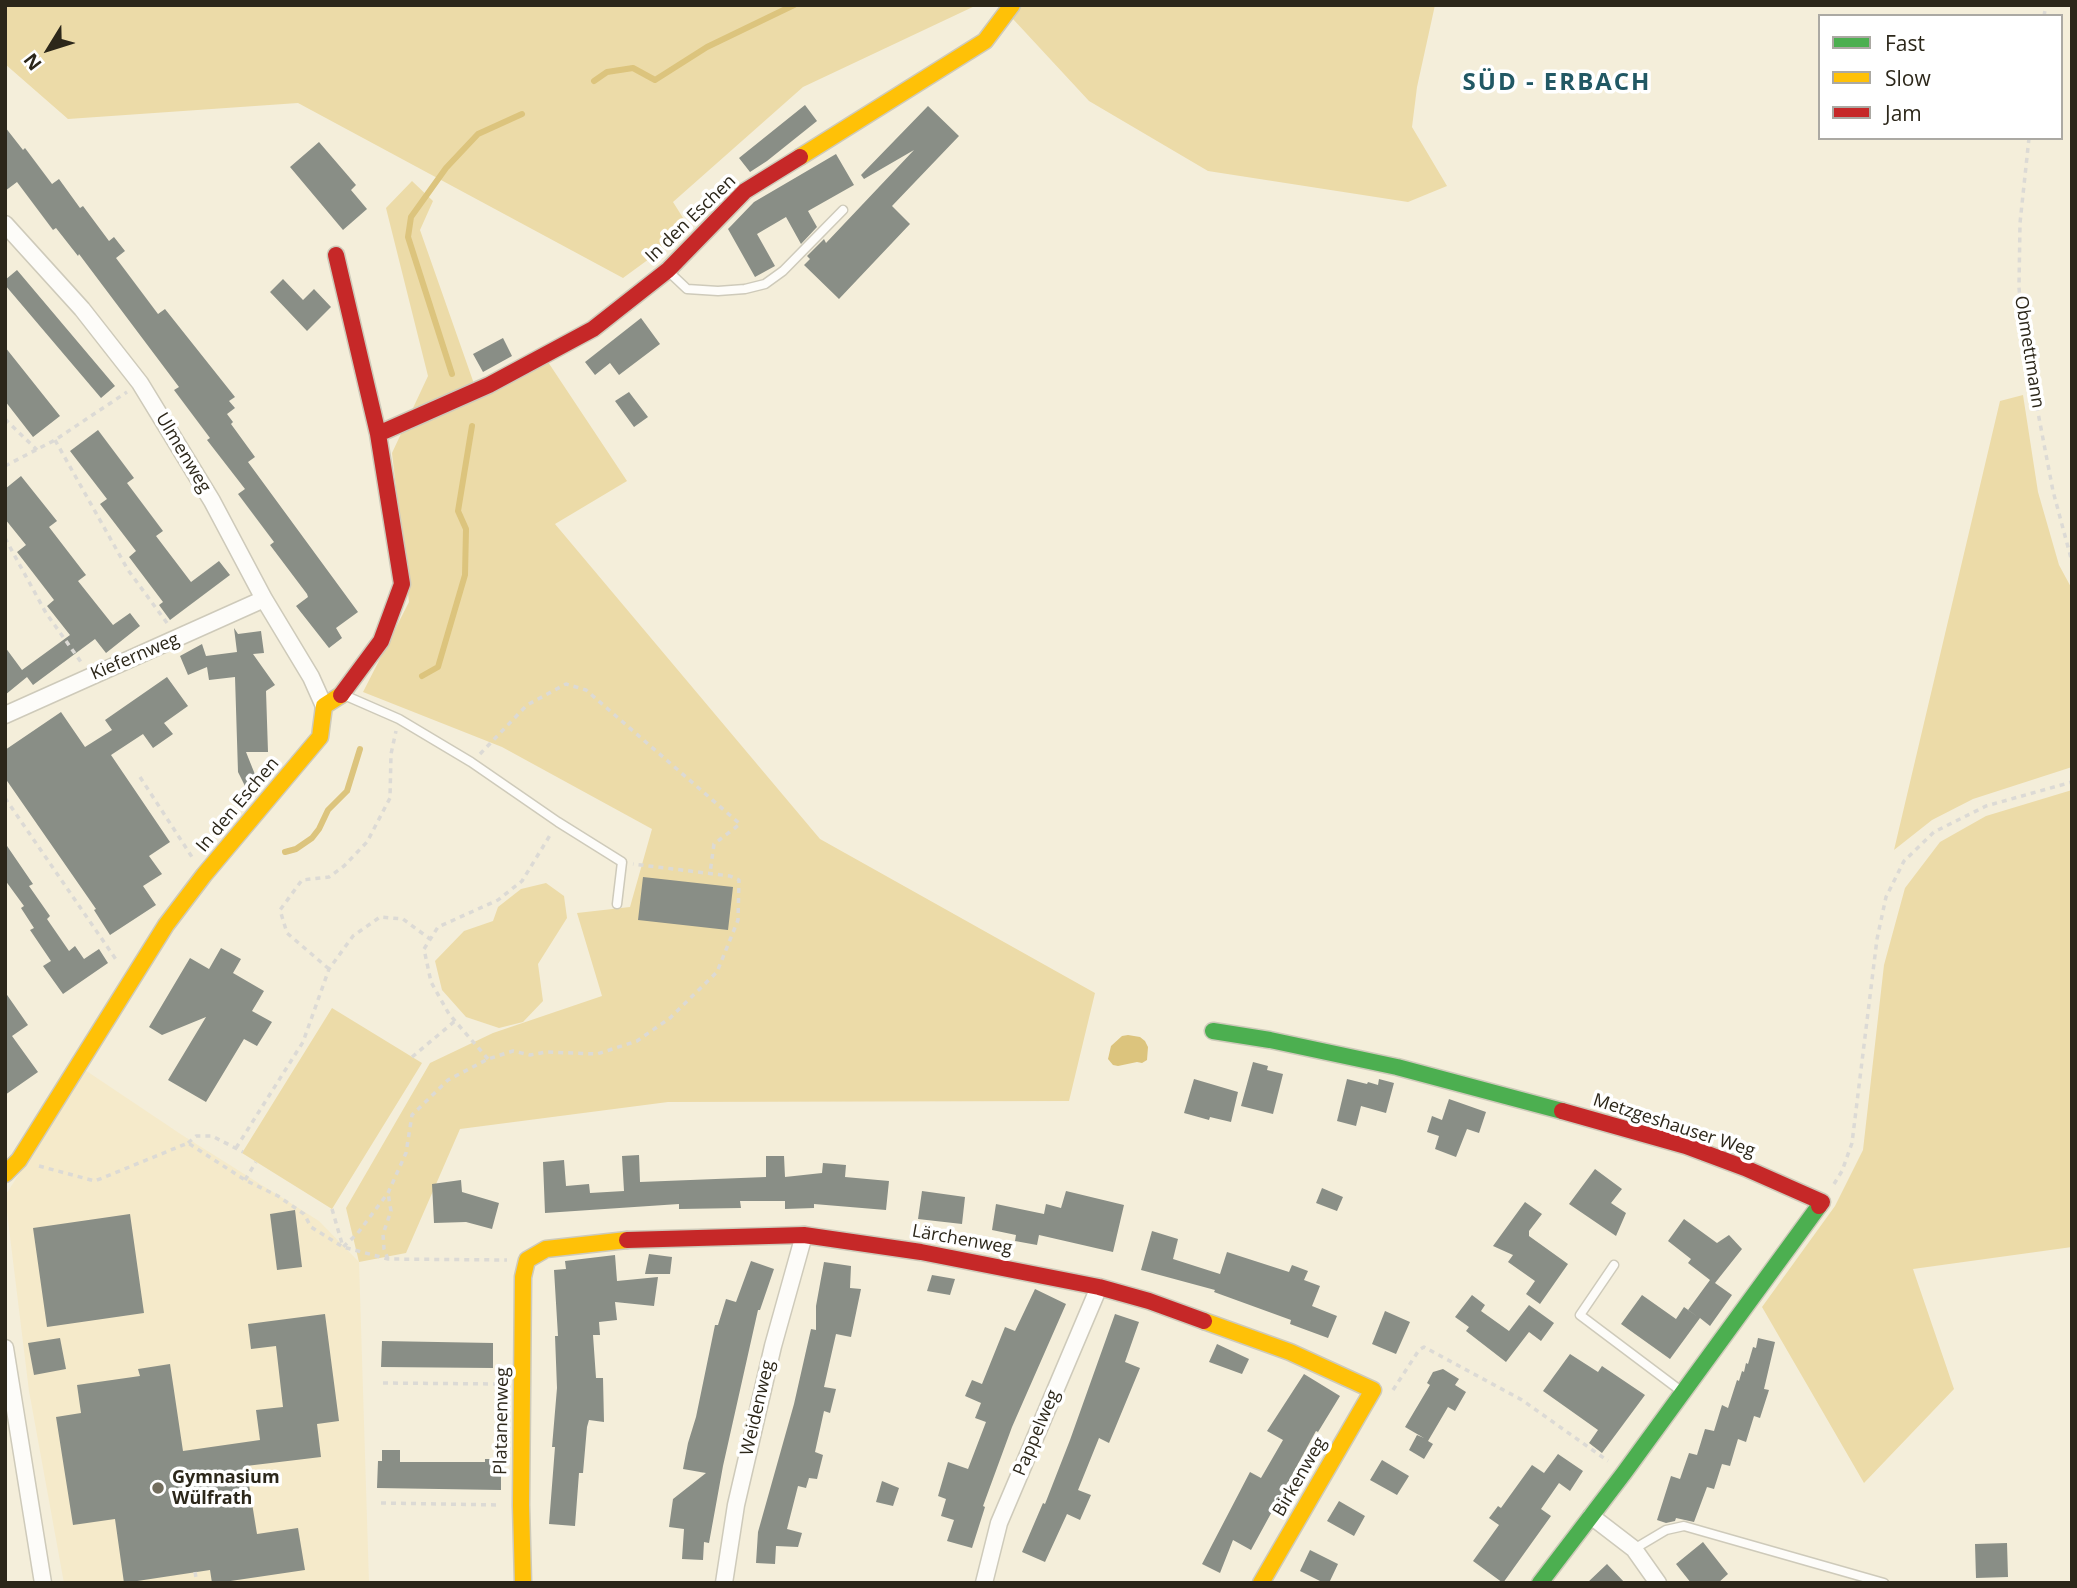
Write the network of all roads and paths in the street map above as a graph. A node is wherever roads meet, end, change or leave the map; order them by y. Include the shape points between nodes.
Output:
1 (1012, 5) edge
2 (2029, 140) edge
3 (843, 210) dead end
4 (5, 224) edge
5 (336, 255) dead end
6 (667, 270) junction
7 (140, 383) junction
8 (5, 419) edge
9 (378, 434) junction
10 (55, 440) junction
11 (37, 450) junction
12 (5, 466) edge
13 (5, 538) edge
14 (2072, 562) edge
15 (264, 599) junction
16 (178, 639) junction
17 (91, 676) junction
18 (342, 694) junction
19 (324, 706) junction
20 (5, 715) edge
21 (399, 719) junction
22 (471, 762) junction
23 (141, 777) dead end
24 (2072, 782) edge
25 (5, 799) edge
26 (558, 822) junction
27 (622, 862) junction
28 (710, 874) junction
29 (204, 876) junction
30 (617, 904) dead end
31 (430, 939) junction
32 (329, 969) junction
33 (131, 979) junction
34 (455, 1021) junction
35 (1213, 1031) dead end
36 (412, 1057) dead end
37 (488, 1059) junction
38 (188, 1143) junction
39 (236, 1148) junction
40 (243, 1152) dead end
41 (19, 1160) junction
42 (256, 1162) dead end
43 (5, 1174) edge
44 (245, 1180) junction
45 (388, 1193) junction
46 (1822, 1202) junction
47 (332, 1209) dead end
48 (804, 1235) junction
49 (343, 1247) junction
50 (388, 1259) junction
51 (527, 1260) junction
52 (1614, 1265) dead end
53 (1099, 1287) junction
54 (5, 1348) edge
55 (383, 1383) dead end
56 (522, 1384) junction
57 (1373, 1390) junction
58 (1683, 1393) junction
59 (1624, 1473) junction
60 (380, 1503) dead end
61 (521, 1505) junction
62 (1591, 1516) junction
63 (1634, 1549) junction
64 (195, 1572) dead end
65 (43, 1583) edge
66 (197, 1583) edge
67 (523, 1583) edge
68 (724, 1583) edge
69 (984, 1583) edge
70 (1261, 1583) edge
71 (1540, 1583) edge
72 (1658, 1583) edge
73 (1884, 1583) edge

1 - 6 street, In den Eschen via 985,41 745,191
2 - 14 path, Obmettmann via 2020,223 2022,329 2053,491
3 - 6 lane via 765,284 718,291 687,289
4 - 7 street, Ulmenweg via 82,309
5 - 9 street
6 - 9 street, In den Eschen via 593,329 489,385
7 - 10 path
7 - 15 street, Ulmenweg via 212,501
8 - 11 path
9 - 18 street via 402,584 381,641
10 - 11 path
10 - 16 path via 128,570
11 - 12 path
13 - 17 path via 47,613
15 - 16 street, Kiefernweg
15 - 19 street, Ulmenweg
16 - 17 street, Kiefernweg
17 - 20 street, Kiefernweg
18 - 19 street
18 - 21 lane
19 - 29 street, In den Eschen via 320,737
21 - 22 lane
21 - 32 path via 391,754 390,799 367,842 329,877 302,880 280,910 288,933
22 - 26 lane
22 - 28 path via 527,705 566,684 586,691 740,824 714,844
23 - 29 path
24 - 46 path via 1986,806 1934,832 1904,860 1886,897 1877,939 1852,1143 1842,1171
25 - 33 path
26 - 27 lane
26 - 31 path via 522,881 498,900 438,927
27 - 28 path
27 - 30 lane
28 - 37 path via 739,880 738,920 717,972 670,1018 637,1041 597,1054 513,1051
29 - 33 street, In den Eschen
31 - 32 path via 403,919 380,917 353,936
31 - 34 path via 424,949 431,982
32 - 39 path via 303,1042
33 - 41 street, In den Eschen
34 - 36 path
34 - 37 path
35 - 46 street, Metzgeshauser Weg via 1398,1067 1588,1118 1686,1146
37 - 45 path via 448,1080 412,1115 406,1153
38 - 39 path via 196,1136 212,1136
38 - 41 path via 95,1181
38 - 44 path
39 - 40 path
41 - 43 street, In den Eschen
42 - 44 path
44 - 49 path via 278,1196 304,1214 311,1227
45 - 49 path
45 - 50 path via 391,1211 383,1234
46 - 58 street
47 - 49 path
48 - 51 street, Lärchenweg via 633,1239 546,1250
48 - 53 street, Lärchenweg
48 - 68 street, Weidenweg via 736,1505
49 - 50 path
50 - 51 path
51 - 56 street, Platanenweg
52 - 58 lane via 1580,1315
53 - 57 street, Lärchenweg via 1290,1352
53 - 69 street, Pappelweg via 999,1523
54 - 65 street
55 - 56 path
56 - 61 street, Platanenweg
57 - 59 path via 1395,1390 1424,1346 1522,1400
57 - 70 street, Birkenweg
58 - 59 street
59 - 62 street
60 - 61 path
61 - 67 street, Platanenweg
62 - 63 street
62 - 71 street
63 - 72 street
63 - 73 lane via 1666,1530 1684,1526
64 - 66 path

